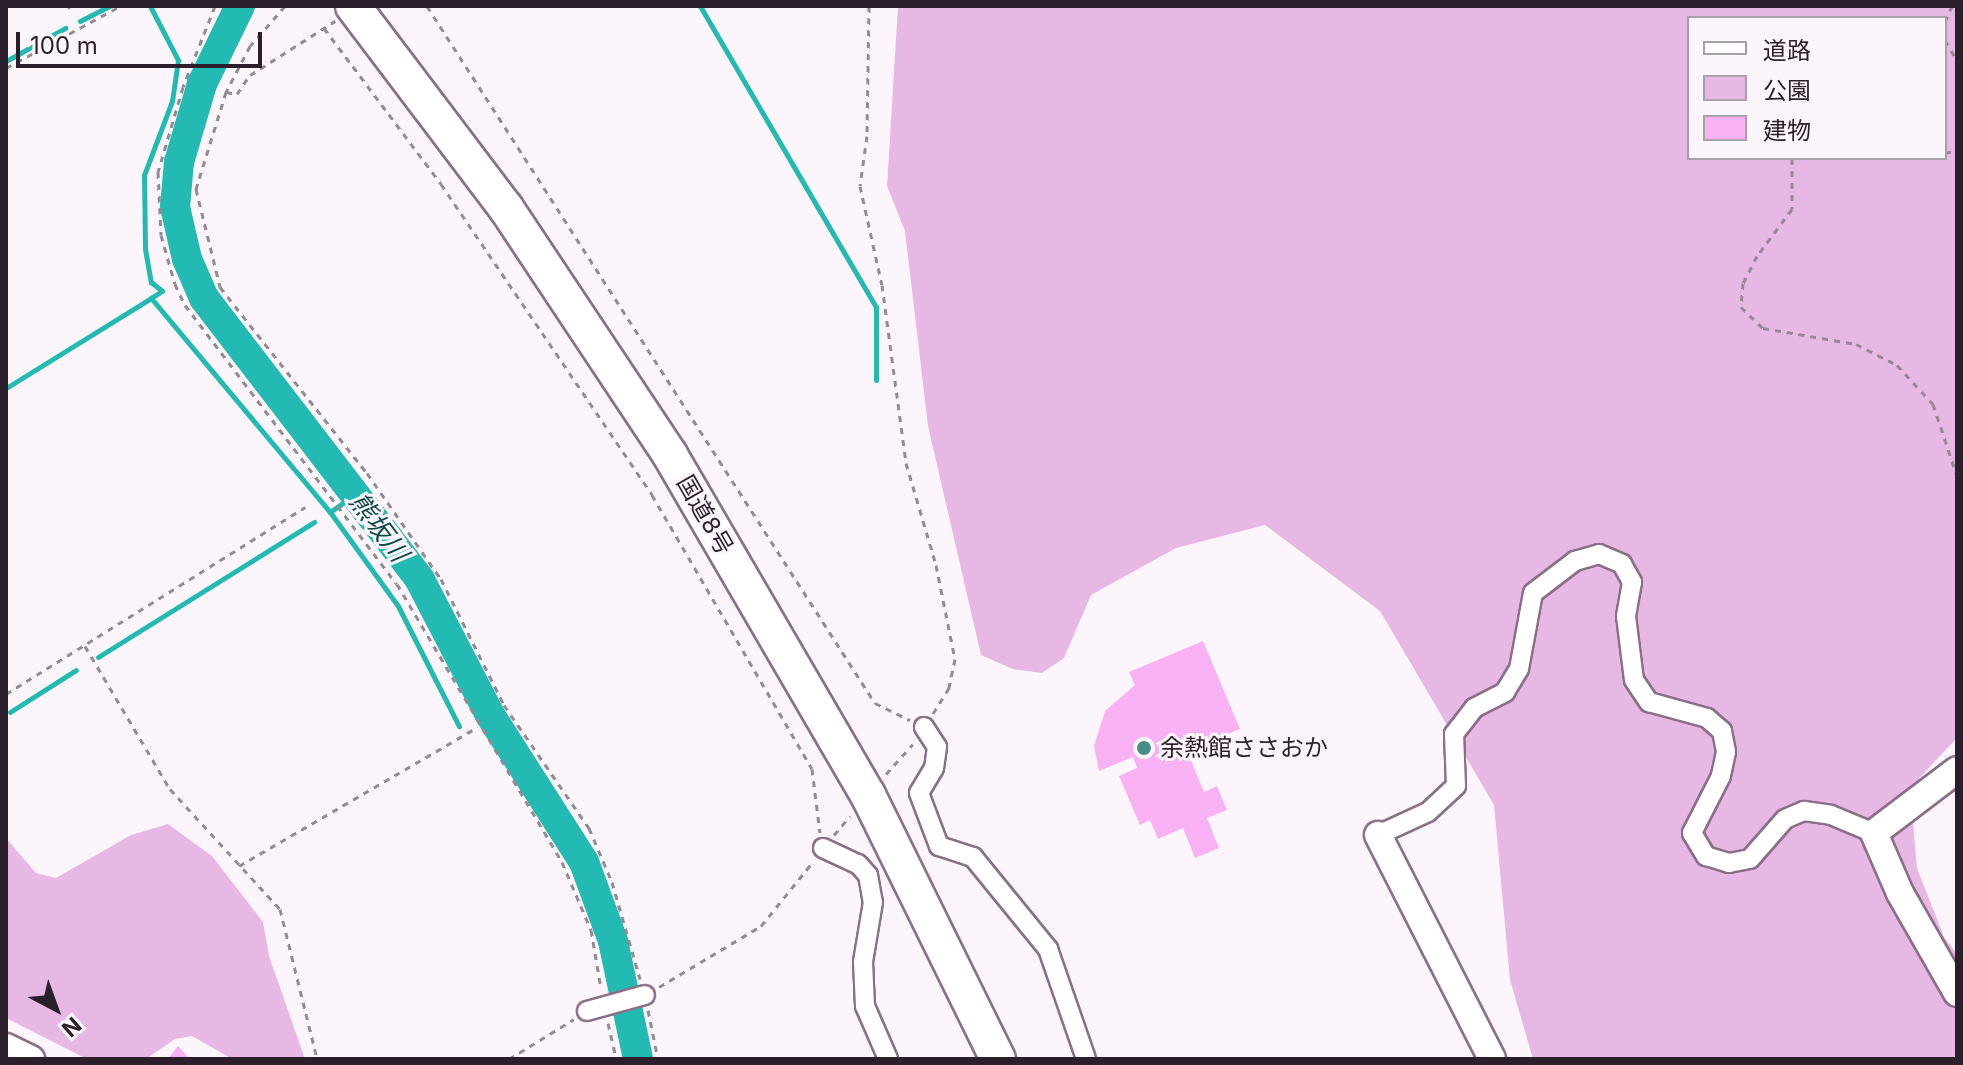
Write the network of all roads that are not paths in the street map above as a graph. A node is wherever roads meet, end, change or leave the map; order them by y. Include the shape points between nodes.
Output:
1 (353, 6) edge
2 (924, 727) road end
3 (1957, 770) edge
4 (1874, 833) junction
5 (1378, 835) joint
6 (823, 848) road end
7 (1957, 993) edge
8 (645, 995) road end
9 (595, 1007) road end
10 (6, 1047) edge
11 (31, 1059) edge
12 (888, 1059) edge
13 (998, 1059) edge
14 (1086, 1059) edge
15 (1492, 1059) edge

1 - 13 highway, 国道8号 via 506,208 670,455 868,795
2 - 14 street via 937,747 934,768 919,793 939,846 973,857 1048,949
3 - 4 street
4 - 5 street via 1831,815 1804,811 1785,819 1750,859 1729,863 1706,856 1692,833 1721,776 1726,752 1722,731 1707,718 1649,702 1634,680 1626,616 1632,582 1622,564 1599,554 1575,561 1533,593 1519,669 1505,692 1474,708 1454,734 1460,771 1456,786 1428,812
4 - 7 street via 1900,893
5 - 15 street
6 - 12 street via 858,864 868,875 873,902 863,962 865,1006
8 - 9 street
10 - 11 street

